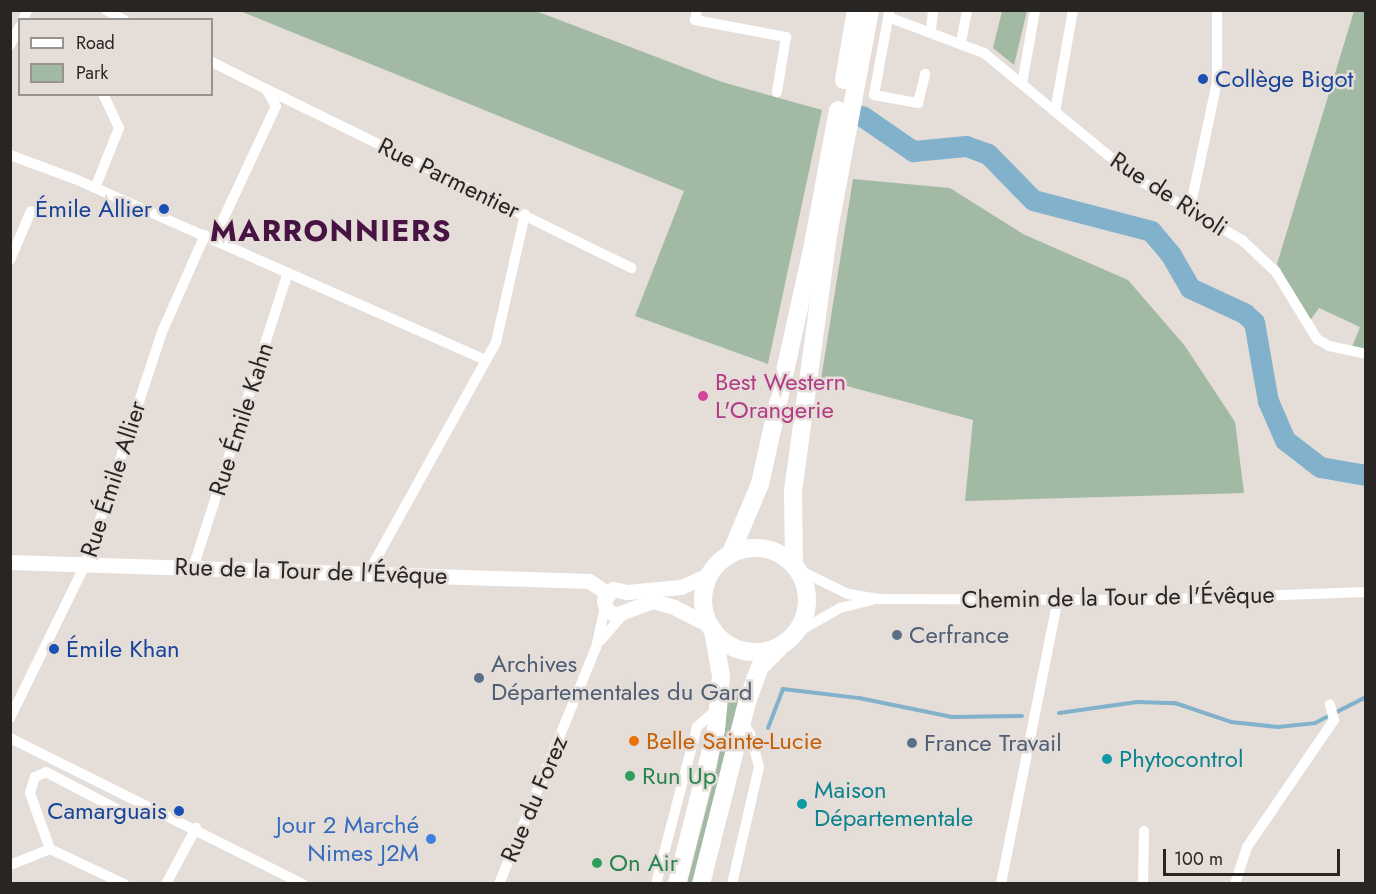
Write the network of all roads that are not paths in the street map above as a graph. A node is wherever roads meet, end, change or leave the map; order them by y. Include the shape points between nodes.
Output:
1 (106, 10) edge
2 (697, 10) edge
3 (856, 10) edge
4 (870, 10) edge
5 (933, 10) edge
6 (967, 10) edge
7 (1035, 10) edge
8 (1073, 10) edge
9 (1217, 10) edge
10 (885, 13) edge
11 (120, 18) edge
12 (18, 30) edge
13 (931, 30) junction
14 (961, 42) junction
15 (10, 45) edge
16 (213, 62) edge
17 (925, 74) dead end
18 (1022, 84) junction
19 (855, 88) junction
20 (266, 89) junction
21 (777, 92) dead end
22 (104, 96) edge
23 (1055, 112) junction
24 (10, 155) edge
25 (96, 189) junction
26 (1190, 209) junction
27 (31, 211) dead end
28 (525, 214) junction
29 (210, 237) junction
30 (10, 260) edge
31 (631, 268) dead end
32 (288, 273) junction
33 (1365, 354) edge
34 (486, 360) junction
35 (730, 555) junction
36 (10, 562) edge
37 (85, 565) junction
38 (194, 565) junction
39 (796, 567) junction
40 (710, 574) junction
41 (366, 575) junction
42 (627, 592) junction
43 (1363, 592) edge
44 (878, 599) junction
45 (606, 600) junction
46 (1058, 600) junction
47 (626, 612) junction
48 (711, 628) junction
49 (792, 637) junction
50 (596, 648) junction
51 (1330, 705) dead end
52 (719, 707) junction
53 (10, 718) edge
54 (742, 721) junction
55 (10, 738) edge
56 (130, 816) dead end
57 (196, 828) junction
58 (1144, 831) dead end
59 (50, 849) junction
60 (10, 865) edge
61 (124, 884) edge
62 (166, 884) edge
63 (303, 884) edge
64 (499, 884) edge
65 (656, 884) edge
66 (677, 884) edge
67 (701, 884) edge
68 (732, 884) edge
69 (1001, 884) edge
70 (1143, 884) edge
71 (1235, 884) edge

1 - 11 street
2 - 21 street via 695,20 786,37
3 - 35 main road via 813,245 760,484
4 - 19 main road
5 - 13 street
6 - 14 street
7 - 18 street
8 - 23 street
9 - 26 street via 1217,82
10 - 13 street, Rue de Rivoli
10 - 17 street via 874,96 918,103
10 - 19 main road
12 - 15 street
13 - 14 street, Rue de Rivoli
14 - 18 street, Rue de Rivoli via 984,53
16 - 20 street, Rue Parmentier
18 - 23 street, Rue de Rivoli
19 - 39 main road via 828,235 793,491
20 - 28 street, Rue Parmentier
20 - 29 street, Rue Émile Allier via 276,106
22 - 25 street via 119,128
23 - 26 street, Rue de Rivoli via 1137,179
24 - 25 street
25 - 29 street
26 - 33 street, Rue de Rivoli via 1242,240 1276,272 1317,339 1329,346
27 - 30 street
28 - 31 street, Rue Parmentier
28 - 34 street via 496,342
29 - 32 street
29 - 37 street, Rue Émile Allier via 162,332
32 - 34 street
32 - 38 street, Rue Émile Kahn
34 - 41 street
35 - 39 main road via 764,548
35 - 40 main road
36 - 37 street, Rue de la Tour de l'Évêque
37 - 38 street, Rue de la Tour de l'Évêque
37 - 53 street, Rue Émile Allier
38 - 41 street, Rue de la Tour de l'Évêque
39 - 44 street, Chemin de la Tour de l'Évêque via 849,594
39 - 49 main road via 808,604
40 - 42 street via 681,587
40 - 48 main road via 703,596
41 - 45 street, Rue de la Tour de l'Évêque via 590,581
42 - 45 street via 618,588
42 - 47 street via 632,600
43 - 46 street, Chemin de la Tour de l'Évêque
44 - 46 street, Chemin de la Tour de l'Évêque
44 - 49 street, Chemin de la Tour de l'Évêque via 840,608
45 - 47 street via 612,614
45 - 50 street, Rue du Forez
46 - 69 street
47 - 48 street via 646,602 666,603
47 - 50 street, Rue du Forez
48 - 49 main road via 728,644 749,652 769,651
48 - 52 main road via 721,676
49 - 54 main road via 767,656 760,667
50 - 64 street, Rue du Forez
51 - 71 street via 1334,720 1247,847
52 - 65 street via 697,727
52 - 66 main road
54 - 67 main road
54 - 68 street via 759,767
55 - 57 street
56 - 59 street via 46,772 35,777 30,793
57 - 62 street
57 - 63 street
58 - 70 street
59 - 60 street
59 - 61 street

